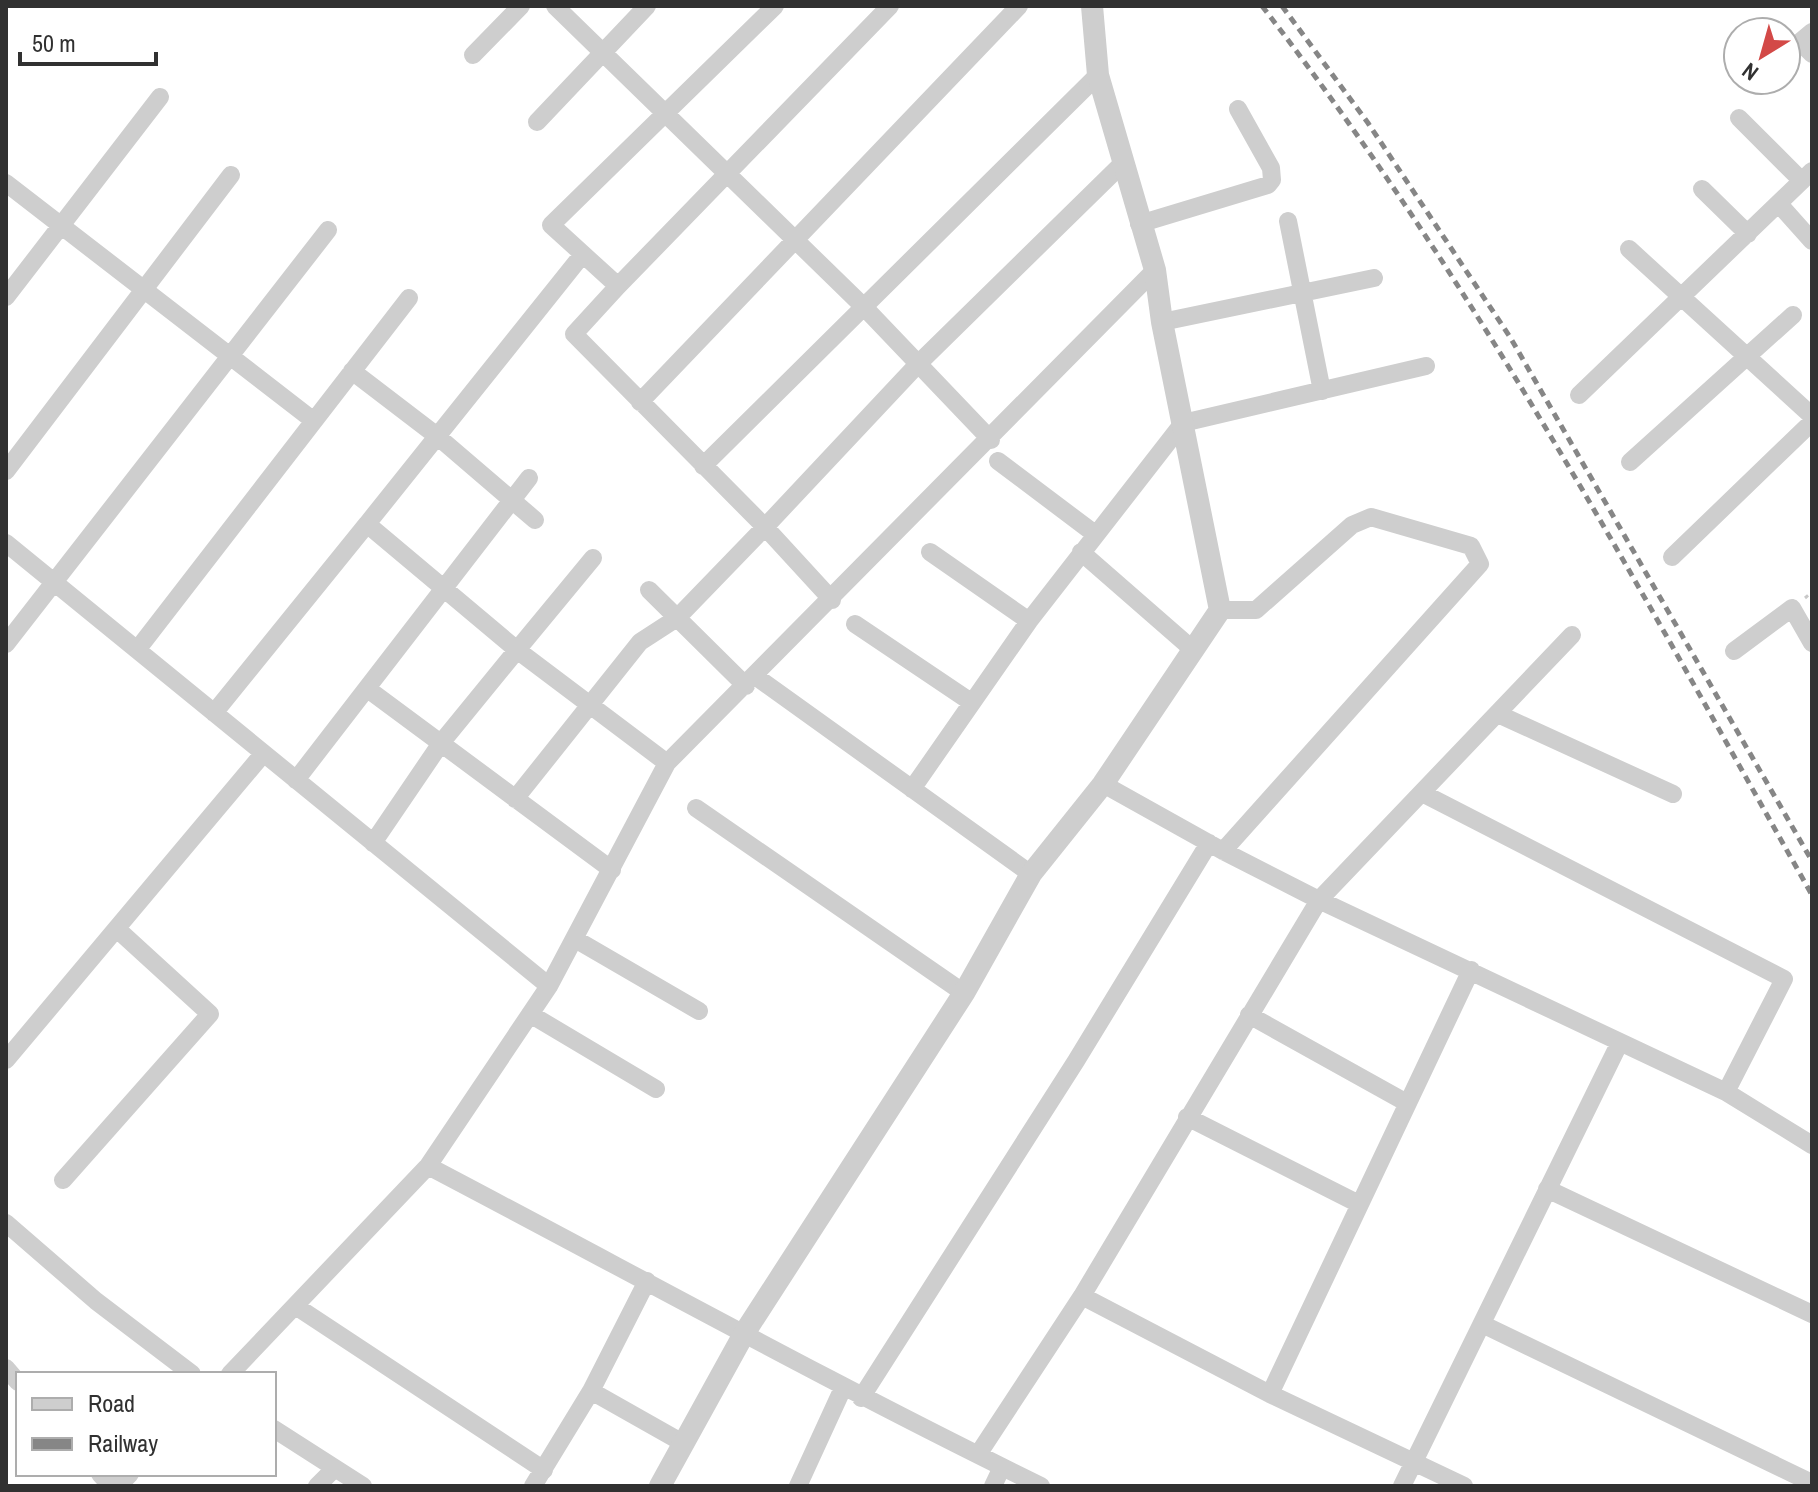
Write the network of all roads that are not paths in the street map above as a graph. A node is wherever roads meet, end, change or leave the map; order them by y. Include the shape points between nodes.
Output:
1 (521, 6) edge
2 (555, 6) edge
3 (647, 6) edge
4 (775, 6) edge
5 (890, 6) edge
6 (1019, 6) edge
7 (1089, 8) edge
8 (1812, 32) edge
9 (603, 52) junction
10 (1812, 54) edge
11 (473, 55) dead end
12 (1098, 75) junction
13 (160, 97) dead end
14 (1238, 109) dead end
15 (662, 113) junction
16 (1739, 118) dead end
17 (537, 122) dead end
18 (1123, 163) junction
19 (231, 175) dead end
20 (728, 175) junction
21 (1807, 176) edge
22 (6, 183) edge
23 (1702, 189) dead end
24 (1779, 204) junction
25 (1288, 221) dead end
26 (1139, 224) junction
27 (60, 227) junction
28 (328, 230) dead end
29 (1748, 234) junction
30 (1812, 241) edge
31 (795, 242) junction
32 (1629, 249) dead end
33 (583, 254) junction
34 (1155, 270) junction
35 (1374, 278) dead end
36 (618, 286) junction
37 (144, 290) junction
38 (1300, 293) junction
39 (6, 297) edge
40 (1683, 297) junction
41 (409, 298) dead end
42 (864, 307) junction
43 (1793, 315) dead end
44 (1162, 322) junction
45 (231, 355) junction
46 (1748, 357) junction
47 (919, 363) junction
48 (1426, 366) dead end
49 (352, 371) junction
50 (1322, 391) junction
51 (1579, 395) dead end
52 (640, 402) junction
53 (1812, 416) edge
54 (314, 421) junction
55 (1812, 422) edge
56 (1183, 423) junction
57 (437, 436) junction
58 (991, 440) junction
59 (998, 461) dead end
60 (1630, 462) dead end
61 (703, 466) junction
62 (6, 471) edge
63 (529, 478) dead end
64 (512, 500) junction
65 (535, 520) dead end
66 (367, 524) junction
67 (765, 527) junction
68 (1095, 534) junction
69 (6, 543) edge
70 (930, 552) dead end
71 (1081, 552) junction
72 (1672, 557) dead end
73 (593, 558) dead end
74 (53, 582) junction
75 (443, 587) junction
76 (649, 590) dead end
77 (832, 600) junction
78 (1220, 610) junction
79 (677, 618) junction
80 (1029, 621) junction
81 (855, 624) dead end
82 (1572, 635) dead end
83 (1812, 643) edge
84 (6, 644) edge
85 (1191, 648) junction
86 (137, 650) junction
87 (517, 650) junction
88 (1734, 651) dead end
89 (750, 681) junction
90 (369, 690) junction
91 (971, 702) junction
92 (589, 704) junction
93 (214, 713) junction
94 (1498, 714) junction
95 (441, 743) junction
96 (263, 754) junction
97 (667, 763) junction
98 (296, 780) junction
99 (1103, 784) junction
100 (912, 789) junction
101 (1424, 794) junction
102 (1673, 794) dead end
103 (515, 799) junction
104 (696, 808) dead end
105 (373, 843) junction
106 (1216, 847) junction
107 (612, 870) junction
108 (1031, 874) junction
109 (1319, 900) junction
110 (117, 929) junction
111 (575, 939) junction
112 (1471, 970) junction
113 (549, 986) junction
114 (964, 993) junction
115 (699, 1011) dead end
116 (530, 1014) junction
117 (1249, 1015) junction
118 (1619, 1044) junction
119 (6, 1060) edge
120 (656, 1089) dead end
121 (1726, 1092) junction
122 (1407, 1103) junction
123 (1187, 1117) junction
124 (1812, 1145) edge
125 (428, 1166) junction
126 (63, 1180) dead end
127 (1547, 1189) junction
128 (1359, 1204) junction
129 (6, 1223) edge
130 (647, 1281) junction
131 (1082, 1296) junction
132 (297, 1307) junction
133 (1812, 1314) edge
134 (1482, 1324) junction
135 (745, 1332) junction
136 (189, 1372) edge
137 (232, 1372) edge
138 (843, 1388) junction
139 (591, 1391) junction
140 (1270, 1394) junction
141 (861, 1398) junction
142 (276, 1430) edge
143 (683, 1443) junction
144 (979, 1453) junction
145 (1415, 1462) junction
146 (1002, 1467) junction
147 (335, 1468) junction
148 (544, 1470) junction
149 (1812, 1483) edge
150 (317, 1486) edge
151 (363, 1486) edge
152 (533, 1486) edge
153 (660, 1486) edge
154 (798, 1486) edge
155 (993, 1486) edge
156 (1041, 1486) edge
157 (1402, 1486) edge
158 (1464, 1486) edge

1 - 11 street
2 - 9 street
3 - 9 street
4 - 15 street
5 - 20 street
6 - 31 street
7 - 12 street
8 - 10 street via 1800,42
9 - 15 street
9 - 17 street
12 - 18 street
12 - 42 street
13 - 27 street
14 - 26 street via 1271,168 1268,185
15 - 20 street
15 - 33 street via 551,225
16 - 21 street
18 - 26 street
18 - 47 street
19 - 37 street
20 - 31 street
20 - 36 street
21 - 24 street
22 - 27 street
23 - 29 street
24 - 29 street
24 - 30 street
25 - 38 street
26 - 34 street
27 - 37 street
27 - 39 street
28 - 45 street
29 - 40 street
31 - 42 street
31 - 52 street
32 - 40 street
33 - 36 street
33 - 57 street
34 - 44 street
34 - 58 street
35 - 38 street
36 - 52 street via 574,334
37 - 45 street
37 - 62 street
38 - 44 street
38 - 50 street
40 - 46 street
40 - 51 street
41 - 49 street
42 - 47 street
42 - 61 street
43 - 46 street
44 - 56 street
45 - 54 street
45 - 74 street
46 - 53 street
46 - 60 street
47 - 58 street
47 - 67 street
48 - 50 street
49 - 54 street
49 - 57 street
50 - 56 street
52 - 61 street
54 - 86 street
55 - 72 street
56 - 68 street
56 - 78 street
57 - 64 street
57 - 66 street
58 - 77 street
59 - 68 street
61 - 67 street
63 - 64 street
64 - 65 street
64 - 75 street
66 - 75 street
66 - 93 street
67 - 77 street
67 - 79 street
68 - 71 street
69 - 74 street
70 - 80 street
71 - 80 street
71 - 85 street
73 - 87 street
74 - 84 street
74 - 86 street
75 - 87 street
75 - 90 street
76 - 79 street
77 - 89 street
78 - 85 street
78 - 106 street via 1256,610 1352,525 1371,517 1471,546 1480,564
79 - 89 street
79 - 92 street via 640,642
80 - 91 street
81 - 91 street
82 - 94 street
83 - 88 street via 1792,608
85 - 99 street
86 - 93 street
87 - 92 street
87 - 95 street
89 - 97 street
89 - 100 street
90 - 95 street
90 - 98 street
91 - 100 street
92 - 97 street
92 - 103 street
93 - 96 street
94 - 101 street
94 - 102 street
95 - 103 street
95 - 105 street
96 - 98 street
96 - 110 street
97 - 107 street
98 - 105 street
99 - 106 street
99 - 108 street
100 - 108 street
101 - 109 street
101 - 121 street via 1784,979
103 - 107 street
104 - 114 street
105 - 113 street
106 - 109 street
106 - 141 street
107 - 111 street
108 - 114 street
109 - 112 street
109 - 117 street
110 - 119 street
110 - 126 street via 210,1014
111 - 113 street
111 - 115 street
112 - 118 street
112 - 122 street
113 - 116 street
114 - 135 street
116 - 120 street
116 - 125 street
117 - 122 street
117 - 123 street
118 - 121 street
118 - 127 street
121 - 124 street
122 - 128 street
123 - 128 street
123 - 131 street
125 - 130 street
125 - 132 street
127 - 133 street
127 - 134 street
128 - 140 street
129 - 136 street
130 - 135 street
130 - 139 street
131 - 140 street
131 - 144 street
132 - 137 street
132 - 148 street
134 - 145 street
134 - 149 street
135 - 138 street
135 - 143 street
138 - 141 street
138 - 154 street
139 - 143 street
139 - 148 street
140 - 145 street
141 - 144 street
142 - 147 street
143 - 153 street
144 - 146 street
145 - 157 street
145 - 158 street
146 - 155 street
146 - 156 street
147 - 150 street
147 - 151 street
148 - 152 street

